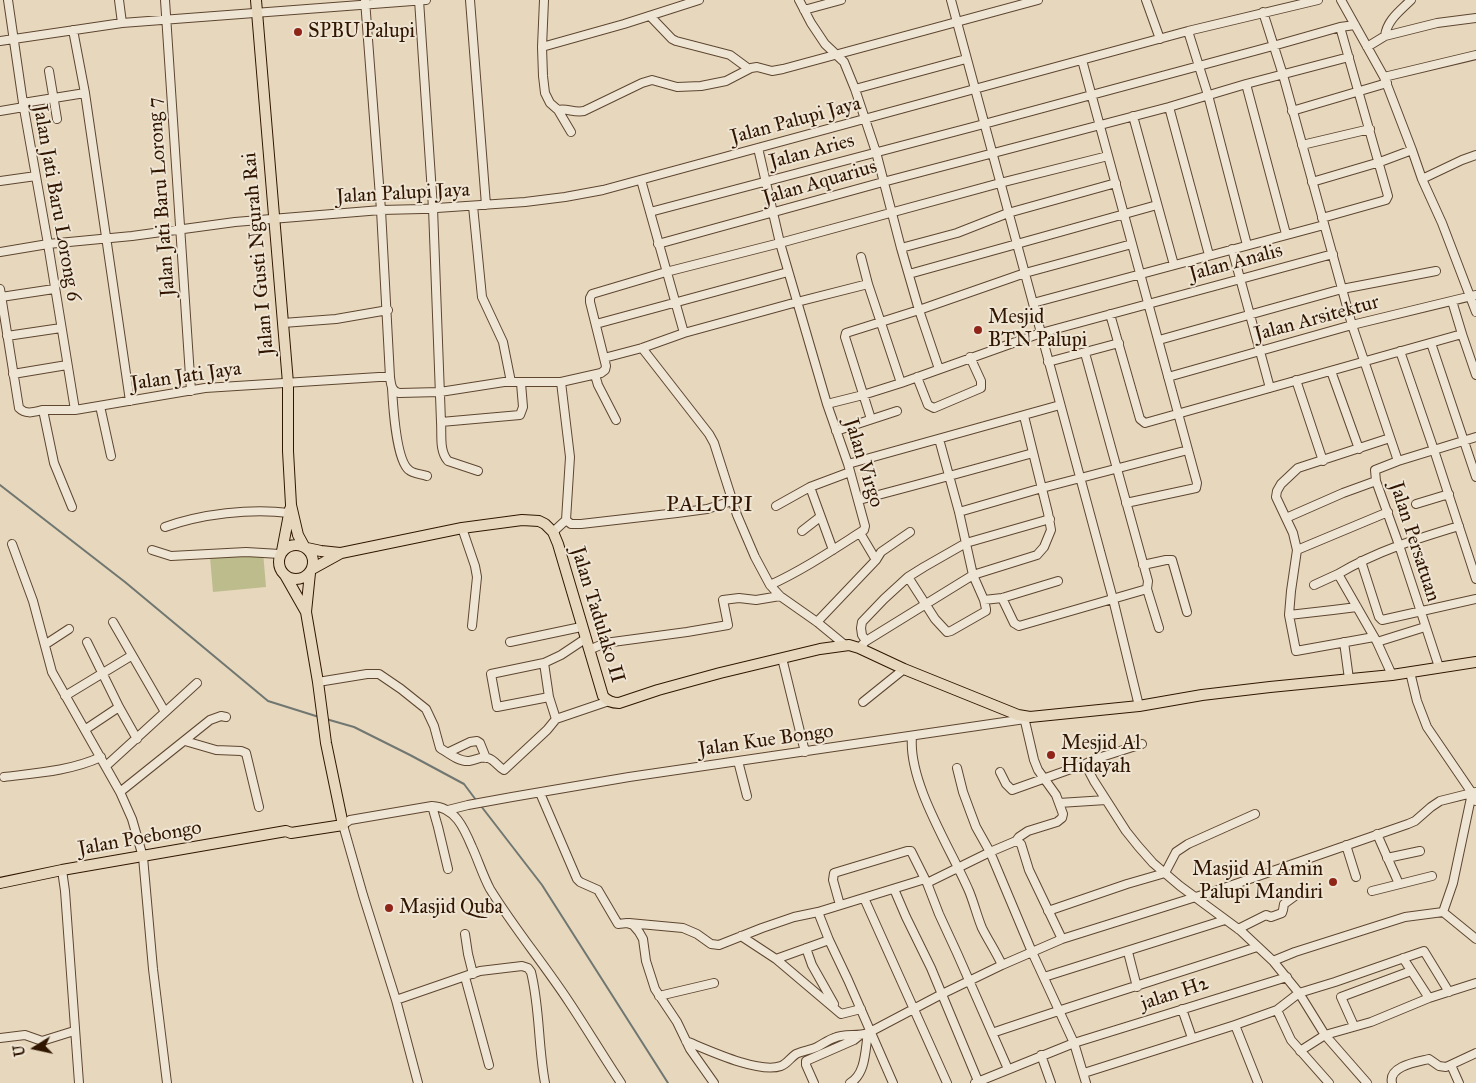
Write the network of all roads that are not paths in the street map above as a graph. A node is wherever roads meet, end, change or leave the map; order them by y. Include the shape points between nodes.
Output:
1 (8, 0) edge
2 (119, 0) edge
3 (165, 0) edge
4 (256, 0) edge
5 (418, 0) edge
6 (426, 0) edge
7 (470, 0) edge
8 (544, 0) edge
9 (699, 0) edge
10 (799, 0) edge
11 (841, 0) edge
12 (950, 0) edge
13 (1038, 0) edge
14 (1146, 0) edge
15 (1318, 0) edge
16 (1341, 0) edge
17 (1411, 0) edge
18 (365, 2) edge
19 (804, 10) junction
20 (1263, 12) junction
21 (256, 13) junction
22 (650, 16) junction
23 (1476, 18) edge
24 (166, 20) junction
25 (122, 23) junction
26 (956, 23) junction
27 (1355, 25) junction
28 (1340, 27) junction
29 (73, 30) junction
30 (1188, 31) junction
31 (1385, 36) junction
32 (13, 39) junction
33 (1160, 39) junction
34 (0, 41) edge
35 (1273, 46) junction
36 (542, 47) junction
37 (1367, 47) junction
38 (836, 54) junction
39 (1476, 55) edge
40 (1349, 57) junction
41 (966, 59) junction
42 (1082, 60) junction
43 (1200, 65) junction
44 (749, 69) junction
45 (49, 71) dead end
46 (1283, 75) junction
47 (1385, 80) junction
48 (1246, 84) junction
49 (855, 89) junction
50 (975, 90) junction
51 (1359, 92) junction
52 (85, 93) junction
53 (1091, 95) junction
54 (1208, 95) junction
55 (53, 98) junction
56 (23, 105) junction
57 (1169, 107) junction
58 (558, 110) junction
59 (0, 111) edge
60 (1292, 111) junction
61 (1133, 116) junction
62 (57, 119) dead end
63 (864, 119) junction
64 (984, 124) junction
65 (1100, 125) junction
66 (1370, 128) junction
67 (571, 132) dead end
68 (1302, 145) junction
69 (758, 148) junction
70 (1412, 150) junction
71 (876, 152) junction
72 (991, 154) junction
73 (1476, 155) edge
74 (1108, 156) junction
75 (1380, 162) junction
76 (36, 176) junction
77 (1422, 179) junction
78 (641, 180) junction
79 (0, 181) edge
80 (766, 182) junction
81 (884, 182) junction
82 (1312, 182) junction
83 (1000, 183) junction
84 (1116, 183) junction
85 (486, 205) junction
86 (1157, 205) junction
87 (473, 206) junction
88 (433, 208) junction
89 (381, 210) junction
90 (650, 212) junction
91 (892, 212) junction
92 (774, 213) junction
93 (1008, 213) junction
94 (1124, 215) junction
95 (273, 218) junction
96 (1323, 222) junction
97 (180, 229) junction
98 (1286, 234) junction
99 (106, 238) junction
100 (780, 243) junction
101 (48, 244) junction
102 (658, 244) junction
103 (1016, 244) junction
104 (1132, 244) junction
105 (1247, 245) junction
106 (901, 248) junction
107 (1232, 249) junction
108 (0, 252) edge
109 (1333, 254) junction
110 (1209, 255) junction
111 (861, 257) dead end
112 (1174, 265) junction
113 (1436, 271) dead end
114 (666, 272) junction
115 (788, 272) junction
116 (1024, 273) junction
117 (909, 274) junction
118 (1140, 274) junction
119 (1240, 279) junction
120 (868, 284) junction
121 (0, 289) edge
122 (54, 289) junction
123 (1342, 289) junction
124 (1473, 296) edge
125 (1452, 301) junction
126 (674, 302) junction
127 (797, 302) junction
128 (1, 303) edge
129 (1033, 303) junction
130 (1149, 304) junction
131 (388, 310) junction
132 (919, 310) junction
133 (1476, 312) edge
134 (1110, 314) junction
135 (1251, 315) junction
136 (880, 322) junction
137 (283, 323) junction
138 (596, 324) junction
139 (1352, 325) junction
140 (61, 328) junction
141 (1040, 333) junction
142 (684, 334) junction
143 (1462, 334) junction
144 (7, 336) junction
145 (1158, 340) junction
146 (1119, 343) junction
147 (1431, 343) junction
148 (642, 348) junction
149 (1259, 350) junction
150 (1400, 351) junction
151 (1085, 353) junction
152 (970, 357) junction
153 (604, 358) junction
154 (1364, 361) junction
155 (1048, 362) junction
156 (67, 365) junction
157 (939, 369) junction
158 (1331, 371) junction
159 (13, 374) junction
160 (595, 375) junction
161 (1476, 375) edge
162 (390, 377) junction
163 (917, 377) junction
164 (1168, 377) junction
165 (1296, 380) junction
166 (511, 382) junction
167 (561, 382) junction
168 (288, 383) junction
169 (521, 383) junction
170 (900, 383) junction
171 (392, 386) junction
172 (1270, 388) junction
173 (191, 391) junction
174 (440, 392) junction
175 (864, 395) junction
176 (130, 401) junction
177 (828, 404) junction
178 (1060, 405) junction
179 (100, 406) junction
180 (43, 410) junction
181 (75, 410) junction
182 (897, 411) dead end
183 (1178, 413) junction
184 (1024, 416) junction
185 (871, 419) junction
186 (616, 420) dead end
187 (441, 422) junction
188 (836, 431) junction
189 (1476, 437) edge
190 (1390, 438) junction
191 (939, 439) junction
192 (1465, 441) junction
193 (1359, 449) junction
194 (1188, 450) junction
195 (1434, 450) junction
196 (1033, 453) junction
197 (111, 456) dead end
198 (1323, 461) junction
199 (1398, 461) junction
200 (849, 468) junction
201 (1117, 469) junction
202 (478, 470) dead end
203 (949, 475) junction
204 (428, 476) dead end
205 (1080, 478) junction
206 (1476, 478) edge
207 (1376, 481) junction
208 (810, 487) junction
209 (1042, 488) junction
210 (1449, 494) junction
211 (858, 500) junction
212 (732, 501) junction
213 (1126, 503) junction
214 (1416, 504) dead end
215 (776, 506) dead end
216 (72, 507) dead end
217 (290, 509) junction
218 (959, 512) junction
219 (1388, 512) junction
220 (820, 517) junction
221 (1286, 518) junction
222 (1050, 519) junction
223 (566, 520) junction
224 (1459, 526) junction
225 (165, 527) dead end
226 (462, 528) junction
227 (802, 531) dead end
228 (553, 532) junction
229 (910, 532) dead end
230 (860, 533) junction
231 (966, 543) junction
232 (12, 544) dead end
233 (1399, 544) junction
234 (305, 547) junction
235 (152, 550) dead end
236 (833, 550) junction
237 (1297, 550) junction
238 (281, 553) junction
239 (341, 553) junction
240 (876, 560) junction
241 (1361, 561) junction
242 (1143, 564) junction
243 (311, 571) junction
244 (1338, 574) junction
245 (285, 575) junction
246 (973, 575) junction
247 (908, 578) junction
248 (1476, 579) edge
249 (1058, 581) dead end
250 (770, 585) junction
251 (1314, 585) dead end
252 (1147, 589) junction
253 (780, 596) junction
254 (1002, 598) junction
255 (1113, 599) junction
256 (1476, 599) edge
257 (984, 600) junction
258 (925, 604) junction
259 (1357, 607) junction
260 (306, 612) junction
261 (1187, 612) dead end
262 (1420, 612) junction
263 (1289, 615) junction
264 (113, 622) dead end
265 (817, 622) junction
266 (472, 626) dead end
267 (582, 627) junction
268 (1425, 627) junction
269 (1159, 628) dead end
270 (69, 629) dead end
271 (585, 639) junction
272 (1375, 640) junction
273 (86, 642) dead end
274 (510, 642) dead end
275 (1344, 642) junction
276 (46, 644) junction
277 (862, 644) junction
278 (845, 645) junction
279 (589, 650) junction
280 (132, 656) junction
281 (782, 658) junction
282 (1476, 662) edge
283 (544, 663) junction
284 (1439, 668) junction
285 (904, 669) junction
286 (1410, 672) junction
287 (102, 674) junction
288 (1392, 675) junction
289 (1349, 679) junction
290 (318, 682) junction
291 (197, 684) dead end
292 (66, 696) junction
293 (549, 697) junction
294 (609, 702) junction
295 (863, 702) dead end
296 (1139, 706) junction
297 (119, 707) junction
298 (166, 712) junction
299 (226, 717) dead end
300 (1025, 718) junction
301 (556, 719) junction
302 (86, 729) junction
303 (912, 737) junction
304 (137, 739) junction
305 (185, 741) junction
306 (1142, 744) dead end
307 (449, 752) junction
308 (805, 752) junction
309 (101, 757) junction
310 (486, 758) junction
311 (738, 761) junction
312 (1085, 764) junction
313 (106, 766) junction
314 (957, 768) dead end
315 (1000, 772) dead end
316 (4, 777) dead end
317 (1044, 778) junction
318 (120, 792) junction
319 (1474, 792) edge
320 (540, 793) junction
321 (747, 796) dead end
322 (1106, 800) junction
323 (1476, 801) edge
324 (1059, 803) junction
325 (432, 806) junction
326 (259, 807) dead end
327 (448, 810) junction
328 (1254, 814) dead end
329 (345, 821) junction
330 (1377, 834) junction
331 (1016, 841) junction
332 (1346, 845) junction
333 (1420, 851) dead end
334 (990, 852) junction
335 (143, 857) junction
336 (1388, 858) junction
337 (448, 869) dead end
338 (958, 869) junction
339 (62, 870) junction
340 (1165, 873) junction
341 (1432, 876) dead end
342 (1356, 877) dead end
343 (926, 881) junction
344 (0, 883) edge
345 (1399, 884) junction
346 (894, 889) junction
347 (1372, 891) dead end
348 (1305, 893) dead end
349 (864, 898) junction
350 (1195, 898) junction
351 (840, 905) junction
352 (1048, 911) junction
353 (818, 912) junction
354 (1443, 912) junction
355 (1225, 920) junction
356 (627, 923) junction
357 (1238, 929) junction
358 (465, 934) dead end
359 (740, 936) junction
360 (1062, 939) junction
361 (1476, 939) edge
362 (828, 940) junction
363 (1257, 947) junction
364 (806, 948) junction
365 (1032, 952) junction
366 (1128, 952) junction
367 (1403, 958) junction
368 (776, 959) junction
369 (541, 961) junction
370 (1273, 961) junction
371 (1002, 965) junction
372 (525, 967) junction
373 (1411, 971) junction
374 (469, 975) junction
375 (1044, 977) junction
376 (1287, 977) junction
377 (969, 981) junction
378 (1335, 982) junction
379 (714, 983) dead end
380 (1476, 983) edge
381 (1138, 986) junction
382 (1449, 992) junction
383 (1299, 993) junction
384 (942, 994) junction
385 (659, 996) junction
386 (1341, 997) junction
387 (1429, 998) junction
388 (396, 1000) junction
389 (1182, 1008) junction
390 (861, 1009) junction
391 (914, 1009) junction
392 (838, 1010) junction
393 (1060, 1010) junction
394 (1277, 1010) junction
395 (1235, 1025) junction
396 (1354, 1026) junction
397 (74, 1031) junction
398 (992, 1033) junction
399 (866, 1034) junction
400 (1325, 1035) junction
401 (0, 1038) edge
402 (1192, 1038) junction
403 (686, 1041) junction
404 (1074, 1043) junction
405 (1300, 1051) junction
406 (1476, 1053) edge
407 (1041, 1055) junction
408 (490, 1065) dead end
409 (1451, 1065) junction
410 (1008, 1069) junction
411 (1084, 1073) junction
412 (977, 1082) edge
413 (78, 1083) edge
414 (167, 1083) edge
415 (418, 1083) edge
416 (545, 1083) edge
417 (621, 1083) edge
418 (714, 1083) edge
419 (814, 1083) edge
420 (850, 1083) edge
421 (893, 1083) edge
422 (947, 1083) edge
423 (1052, 1083) edge
424 (1086, 1083) edge
425 (1258, 1083) edge
426 (1329, 1083) edge
427 (1367, 1083) edge
428 (1392, 1083) edge
429 (1459, 1083) edge

1 - 32 street, Jalan Jati Baru Lorong 6
2 - 25 street
3 - 24 street, Jalan Jati Baru Lorong 7
4 - 21 main road, Jalan I Gusti Ngurah Rai
5 - 6 street
5 - 18 street
5 - 88 street
7 - 85 street
8 - 36 street
9 - 22 street
10 - 19 street
11 - 19 street
12 - 26 street
13 - 26 street
14 - 33 street
15 - 20 street, Jalan Palupi Jaya
16 - 27 street
17 - 31 street via 1390,21
18 - 21 street
18 - 89 street
19 - 38 street via 825,44
20 - 30 street, Jalan Palupi Jaya
20 - 35 street
21 - 24 street
21 - 95 main road, Jalan I Gusti Ngurah Rai
22 - 36 street
22 - 44 street via 676,42 730,55
23 - 31 street
24 - 25 street
24 - 97 street, Jalan Jati Baru Lorong 7
25 - 29 street
26 - 38 street
26 - 41 street
27 - 28 street, Jalan Aries
27 - 37 street
28 - 35 street, Jalan Aries
28 - 40 street
29 - 32 street
29 - 52 street
30 - 33 street, Jalan Palupi Jaya
30 - 43 street
31 - 37 street
32 - 34 street
32 - 56 street, Jalan Jati Baru Lorong 6
33 - 42 street, Jalan Palupi Jaya
35 - 43 street, Jalan Aries
35 - 46 street
36 - 58 street via 545,93
37 - 47 street
38 - 44 street via 777,70
38 - 49 street via 844,62
39 - 47 street
40 - 46 street, Jalan Aquarius
40 - 51 street
41 - 49 street
41 - 50 street
42 - 50 street, Jalan Palupi Jaya
42 - 53 street
43 - 53 street, Jalan Aries
43 - 54 street
44 - 58 street via 726,81 701,86 677,87 652,80 584,111
45 - 55 street
46 - 48 street, Jalan Aquarius
46 - 60 street
47 - 51 street
47 - 70 street
48 - 54 street, Jalan Aquarius
48 - 98 street
49 - 63 street
50 - 63 street, Jalan Palupi Jaya
50 - 64 street
51 - 60 street
51 - 66 street
52 - 55 street
52 - 99 street
53 - 64 street, Jalan Aries
53 - 65 street
54 - 57 street, Jalan Aquarius
54 - 105 street
55 - 56 street
55 - 62 street
56 - 59 street
56 - 76 street, Jalan Jati Baru Lorong 6
57 - 61 street, Jalan Aquarius
57 - 110 street
58 - 67 street
60 - 68 street
61 - 65 street, Jalan Aquarius
61 - 86 street
63 - 69 street, Jalan Palupi Jaya
63 - 71 street
64 - 71 street, Jalan Aries
64 - 72 street
65 - 72 street, Jalan Aquarius
65 - 74 street
66 - 68 street
66 - 75 street
68 - 82 street
69 - 78 street, Jalan Palupi Jaya
69 - 80 street, Jalan Virgo
70 - 75 street
70 - 77 street
71 - 80 street, Jalan Aries
71 - 81 street
72 - 81 street, Jalan Aquarius
72 - 83 street
73 - 77 street
74 - 83 street
74 - 84 street
75 - 82 street
75 - 96 street via 1388,198
76 - 79 street
76 - 101 street, Jalan Jati Baru Lorong 6
77 - 124 street
78 - 85 street, Jalan Palupi Jaya via 565,197
78 - 90 street
80 - 90 street, Jalan Aries
80 - 92 street, Jalan Virgo
81 - 91 street
81 - 92 street, Jalan Aquarius
82 - 96 street
83 - 91 street
83 - 93 street
84 - 93 street
84 - 94 street
85 - 87 street, Jalan Palupi Jaya
86 - 94 street
86 - 112 street
87 - 88 street, Jalan Palupi Jaya
87 - 166 street via 482,297 503,342
88 - 89 street, Jalan Palupi Jaya
88 - 174 street
89 - 95 street, Jalan Palupi Jaya
89 - 131 street
90 - 102 street
91 - 100 street
91 - 106 street
92 - 100 street, Jalan Virgo
92 - 102 street, Jalan Aquarius
93 - 103 street
93 - 106 street
94 - 103 street
94 - 104 street
95 - 97 street, Jalan Palupi Jaya
95 - 137 main road, Jalan I Gusti Ngurah Rai
96 - 98 street
96 - 109 street
97 - 99 street, Jalan Palupi Jaya
97 - 173 street, Jalan Jati Baru Lorong 7
98 - 105 street
99 - 101 street, Jalan Palupi Jaya
99 - 176 street
100 - 114 street
100 - 115 street, Jalan Virgo
101 - 108 street, Jalan Palupi Jaya
101 - 122 street, Jalan Jati Baru Lorong 6
102 - 114 street
103 - 116 street
103 - 117 street
104 - 116 street
104 - 118 street
105 - 107 street
106 - 117 street
107 - 110 street
107 - 119 street
109 - 119 street, Jalan Analis
109 - 123 street
110 - 112 street
111 - 120 street
112 - 118 street
113 - 123 street
114 - 126 street
114 - 138 street via 592,294 590,302
115 - 126 street
115 - 127 street, Jalan Virgo
116 - 129 street
116 - 132 street
117 - 132 street
118 - 129 street
118 - 130 street
119 - 130 street, Jalan Analis
119 - 135 street
120 - 127 street
120 - 136 street
121 - 128 street, Jalan Jati Jaya
122 - 128 street
122 - 140 street, Jalan Jati Baru Lorong 6
123 - 135 street
123 - 139 street
124 - 125 street, Jalan Arsitektur
124 - 133 street
125 - 139 street, Jalan Arsitektur
125 - 143 street
126 - 138 street
126 - 142 street
127 - 142 street
127 - 177 street, Jalan Virgo
128 - 144 street, Jalan Jati Jaya
129 - 141 street
130 - 134 street, Jalan Analis
130 - 145 street
131 - 137 street via 336,319
131 - 162 street
132 - 136 street
132 - 157 street
134 - 141 street
134 - 146 street
135 - 145 street
135 - 149 street
136 - 170 street
136 - 175 street via 845,335
137 - 168 main road, Jalan I Gusti Ngurah Rai
138 - 153 street
139 - 149 street, Jalan Arsitektur
139 - 154 street
140 - 144 street
140 - 156 street, Jalan Jati Baru Lorong 6
141 - 152 street
141 - 155 street
142 - 148 street
143 - 147 street
143 - 161 street
144 - 159 street, Jalan Jati Jaya
145 - 164 street
146 - 151 street
146 - 183 street via 1141,421 1145,423
147 - 150 street
147 - 192 street
148 - 153 street
148 - 212 street via 709,434
149 - 164 street, Jalan Arsitektur
149 - 172 street
150 - 154 street
150 - 195 street
151 - 155 street
151 - 201 street
152 - 157 street
152 - 163 street via 981,388 934,408 928,405
153 - 160 street via 606,370
154 - 158 street
154 - 190 street
155 - 178 street
156 - 159 street
156 - 181 street, Jalan Jati Baru Lorong 6
157 - 163 street
158 - 165 street
158 - 193 street
159 - 180 street, Jalan Jati Jaya via 19,408 27,413
160 - 167 street
160 - 186 street
162 - 168 street, Jalan Jati Jaya
162 - 171 street
163 - 170 street
164 - 183 street
165 - 172 street
165 - 198 street
166 - 169 street
166 - 174 street
167 - 169 street
167 - 223 street via 570,457
168 - 173 street, Jalan Jati Jaya
168 - 217 main road, Jalan I Gusti Ngurah Rai
169 - 187 street via 523,407 520,415
170 - 175 street
171 - 174 street via 399,393
171 - 204 street via 396,433 403,460 410,471
172 - 183 street
173 - 176 street, Jalan Jati Jaya
174 - 187 street
175 - 177 street
175 - 185 street
176 - 179 street, Jalan Jati Jaya
177 - 188 street, Jalan Virgo
178 - 184 street
178 - 205 street
179 - 181 street, Jalan Jati Jaya
179 - 197 street
180 - 181 street, Jalan Jati Jaya
180 - 216 street via 54,463
182 - 185 street
183 - 194 street
184 - 191 street
184 - 196 street
185 - 188 street
187 - 202 street via 444,457
188 - 200 street, Jalan Virgo
189 - 192 street, Jalan Persatuan
190 - 193 street
190 - 199 street
191 - 200 street
191 - 203 street
192 - 195 street, Jalan Persatuan
192 - 206 street
193 - 198 street
194 - 201 street
194 - 213 street via 1196,488
195 - 199 street, Jalan Persatuan
195 - 210 street
196 - 203 street
196 - 209 street
198 - 221 street via 1298,468 1276,491
199 - 207 street, Jalan Persatuan via 1376,469
200 - 208 street
200 - 211 street, Jalan Virgo
201 - 205 street
201 - 213 street
203 - 211 street
203 - 218 street
205 - 209 street
205 - 255 street
207 - 219 street, Jalan Persatuan
207 - 221 street
208 - 215 street
208 - 220 street
209 - 218 street
209 - 222 street
210 - 214 street
210 - 224 street
211 - 230 street, Jalan Virgo via 865,526
212 - 223 street via 677,513 571,524
212 - 250 street via 755,558
213 - 242 street
217 - 225 street via 236,512
217 - 234 main road, Jalan I Gusti Ngurah Rai
217 - 238 main road, Jalan I Gusti Ngurah Rai
218 - 231 street
219 - 233 street, Jalan Persatuan
219 - 237 street
220 - 227 street
220 - 236 street
221 - 237 street
222 - 231 street
222 - 246 street via 1048,540 1036,554
223 - 228 street
224 - 233 street
224 - 248 street
226 - 228 main road, Jalan Tadulako II via 532,520 545,524
226 - 239 main road, Jalan Tadulako II
226 - 266 street via 477,577
228 - 267 main road, Jalan Tadulako II
229 - 240 street via 882,550
230 - 236 street, Jalan Virgo
230 - 240 street
231 - 246 street
231 - 247 street
232 - 276 street
233 - 241 street
233 - 262 street, Jalan Persatuan
234 - 238 main road via 290,545
234 - 239 main road
234 - 243 main road via 312,555
235 - 238 street via 170,556
236 - 250 street, Jalan Virgo
237 - 263 street
238 - 245 main road via 278,561
239 - 243 main road, Jalan Tadulako II
240 - 265 street
241 - 244 street
241 - 262 street via 1380,619
242 - 252 street
242 - 261 street via 1172,560
243 - 245 main road via 300,579
243 - 260 main road
244 - 251 street
244 - 259 street
245 - 260 main road
246 - 257 street
246 - 258 street
247 - 258 street
247 - 277 street via 862,622
249 - 254 street
250 - 253 street
252 - 255 street
252 - 269 street
253 - 265 street
253 - 279 street via 723,600 728,624 605,643
254 - 255 street via 1019,626
254 - 257 street
255 - 296 street
256 - 262 street
257 - 258 street via 986,611 947,632
258 - 277 street
259 - 263 street
259 - 272 street
260 - 290 main road
262 - 268 street, Jalan Persatuan
263 - 275 street via 1296,651
264 - 280 street
265 - 278 street
267 - 271 main road, Jalan Tadulako II
267 - 274 street
268 - 272 street
268 - 284 street, Jalan Persatuan
270 - 276 street
271 - 279 main road, Jalan Tadulako II
271 - 283 street
272 - 275 street
272 - 288 street
273 - 287 street
275 - 289 street
276 - 292 street via 52,672
277 - 278 main road, Jalan Tadulako II
277 - 285 main road, Jalan Tadulako II
278 - 281 main road, Jalan Tadulako II
279 - 294 main road, Jalan Tadulako II via 603,696
280 - 287 street
280 - 298 street
281 - 294 main road, Jalan Tadulako II via 619,703
281 - 308 street
282 - 284 main road
283 - 293 street
283 - 293 street via 490,675 497,707
284 - 286 main road
285 - 295 street
285 - 300 main road, Jalan Tadulako II
286 - 288 main road
286 - 319 street via 1427,728
287 - 292 street
287 - 297 street
288 - 289 main road
289 - 296 main road via 1270,686
290 - 307 street via 378,674 426,709 440,748
290 - 329 main road via 326,743
291 - 298 street
292 - 302 street
293 - 301 street
294 - 301 street
296 - 300 main road
297 - 302 street
297 - 304 street
298 - 304 street
299 - 305 street via 210,720
300 - 303 street, Jalan Kue Bongo
300 - 317 street via 1034,760
301 - 310 street via 504,770
302 - 309 street
303 - 308 street, Jalan Kue Bongo
303 - 338 street via 912,754 919,781
304 - 313 street
305 - 318 street
305 - 326 street via 216,750 246,753
306 - 312 street
307 - 310 street via 461,760
307 - 310 street via 477,741
308 - 311 street, Jalan Kue Bongo
309 - 313 street
309 - 316 street via 69,768
311 - 320 street, Jalan Kue Bongo
311 - 321 street
312 - 317 street
312 - 322 street
313 - 318 street
314 - 334 street via 970,812
315 - 317 street via 1012,790
317 - 324 street
318 - 335 street
319 - 323 street
319 - 330 street via 1440,801 1414,821
319 - 354 street via 1454,884
320 - 327 street, Jalan Kue Bongo
320 - 356 street via 577,879 598,890 618,924
322 - 324 street
322 - 340 street via 1138,846
324 - 331 street via 1063,814 1061,820 1028,831
325 - 327 street
325 - 329 street
325 - 337 street
327 - 369 street via 458,820 472,845 490,888
328 - 340 street via 1188,844 1172,856
329 - 335 main road, Jalan Poebongo
329 - 388 street via 363,895
330 - 332 street
330 - 336 street
331 - 334 street
331 - 352 street via 1021,844
332 - 342 street
332 - 350 street
333 - 336 street
334 - 338 street
334 - 365 street
335 - 339 main road, Jalan Poebongo
335 - 414 street
336 - 345 street
338 - 343 street
338 - 371 street via 982,928
339 - 344 main road, Jalan Poebongo
339 - 397 street
340 - 350 street
340 - 352 street
341 - 345 street
343 - 346 street
343 - 351 street via 911,851 837,871 833,880
343 - 377 street
345 - 347 street
346 - 349 street
346 - 384 street
348 - 357 street via 1285,903 1282,913 1271,917 1266,915
349 - 351 street
349 - 391 street
350 - 355 street
350 - 360 street
351 - 353 street
352 - 360 street
353 - 359 street
353 - 362 street
354 - 361 street
354 - 370 street via 1405,917
355 - 357 street
355 - 366 street
356 - 359 street via 682,928 715,945
356 - 385 street via 636,928 642,939
357 - 363 street
358 - 374 street
359 - 368 street
360 - 365 street
362 - 364 street
362 - 390 street
363 - 370 street
363 - 381 street
364 - 368 street
364 - 392 street
365 - 371 street
365 - 375 street
366 - 375 street
366 - 381 street
367 - 373 street
367 - 378 street
367 - 382 street via 1424,951
368 - 392 street
369 - 372 street
369 - 417 street
370 - 376 street
371 - 377 street
372 - 374 street
372 - 416 street via 531,972 537,1000
373 - 386 street
373 - 387 street
374 - 388 street
374 - 408 street
375 - 393 street
376 - 383 street
376 - 389 street, jalan H2
377 - 384 street
377 - 398 street
378 - 383 street
378 - 386 street
379 - 385 street
380 - 382 street
381 - 393 street
382 - 387 street
383 - 394 street
383 - 400 street
384 - 391 street
384 - 412 street
385 - 403 street
386 - 396 street
387 - 396 street
388 - 415 street
389 - 402 street
389 - 404 street, jalan H2
390 - 392 street via 841,1014
390 - 399 street
391 - 399 street
391 - 422 street
393 - 398 street
393 - 404 street
394 - 395 street
394 - 405 street
395 - 402 street
395 - 425 street
396 - 400 street
397 - 401 street via 42,1041 25,1035
397 - 413 street
398 - 410 street
399 - 403 street via 835,1037 817,1048 794,1055 785,1064 774,1068 746,1064
399 - 419 street via 806,1061
399 - 420 street via 864,1060 857,1078
399 - 421 street
400 - 405 street
400 - 427 street
402 - 411 street
403 - 418 street
404 - 407 street, jalan H2
404 - 411 street
405 - 426 street
406 - 409 street
407 - 410 street, jalan H2
407 - 423 street
409 - 428 street via 1441,1067 1429,1059 1409,1065 1395,1071
409 - 429 street
410 - 412 street, jalan H2
411 - 424 street

